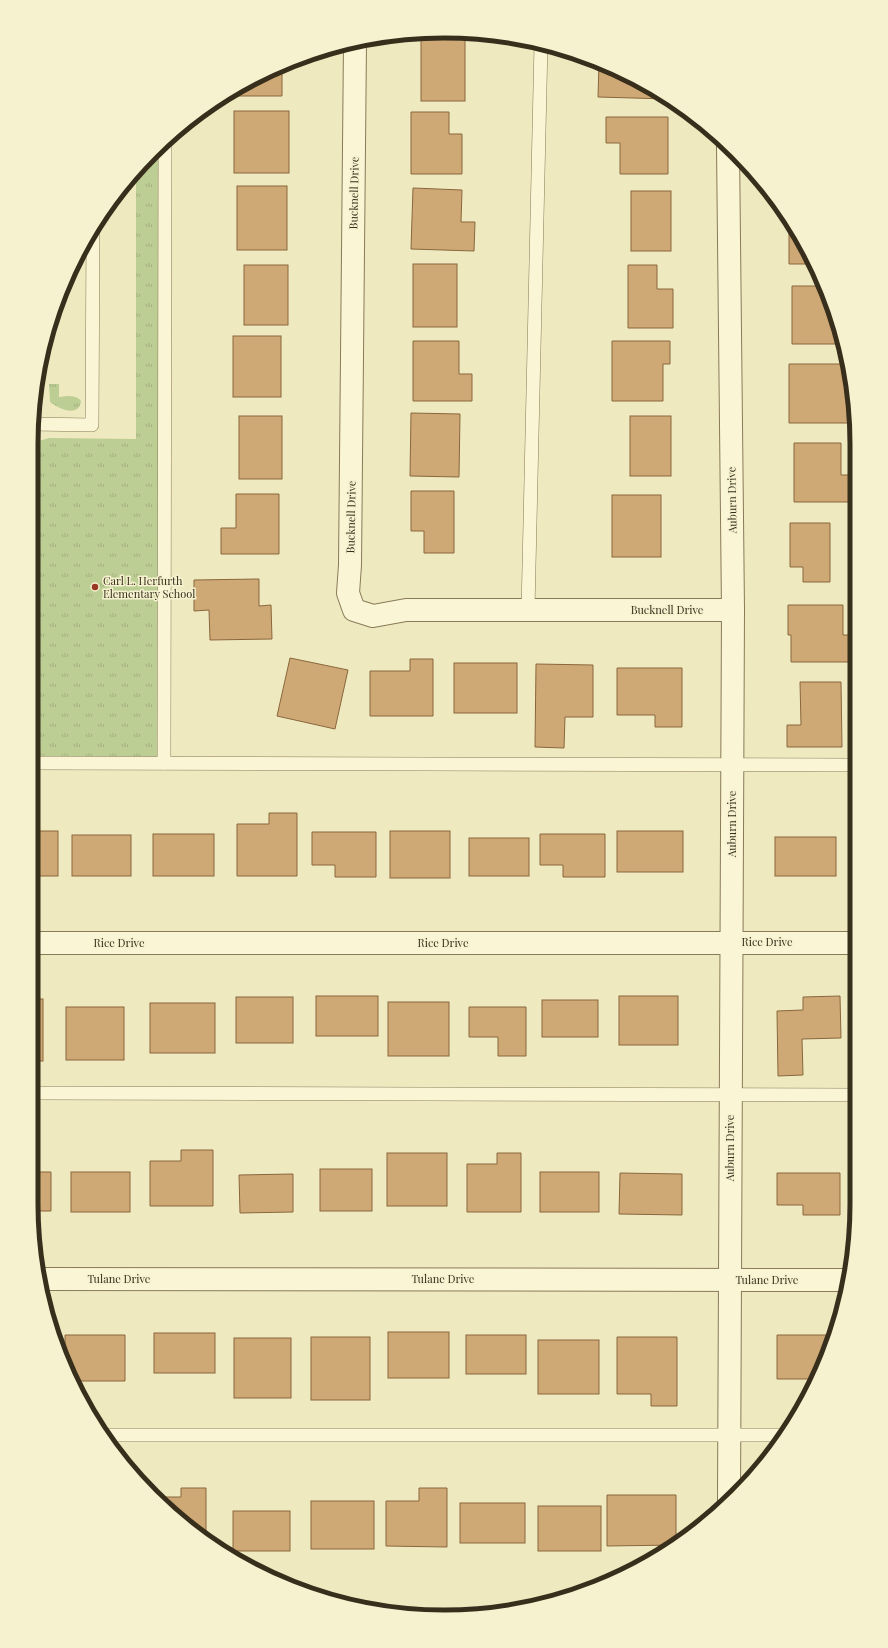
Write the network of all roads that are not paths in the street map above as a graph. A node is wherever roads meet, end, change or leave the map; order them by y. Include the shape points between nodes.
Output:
1 (355, 48) edge
2 (541, 50) edge
3 (165, 149) edge
4 (728, 154) edge
5 (93, 239) edge
6 (39, 424) edge
7 (528, 610) junction
8 (733, 610) junction
9 (38, 763) edge
10 (164, 763) junction
11 (732, 765) junction
12 (850, 765) edge
13 (731, 942) junction
14 (38, 943) edge
15 (850, 943) edge
16 (38, 1093) edge
17 (730, 1094) junction
18 (850, 1094) edge
19 (45, 1279) edge
20 (729, 1279) junction
21 (843, 1280) edge
22 (110, 1435) edge
23 (729, 1435) junction
24 (778, 1435) edge
25 (729, 1493) edge

1 - 7 street, Bucknell Drive via 348,594 354,610 373,616 406,610
2 - 7 lane
3 - 10 lane
4 - 8 street, Auburn Drive
5 - 6 lane via 92,425
7 - 8 street, Bucknell Drive
8 - 11 street, Auburn Drive
9 - 10 lane
10 - 11 lane
11 - 12 lane
11 - 13 street, Auburn Drive
13 - 14 street, Rice Drive
13 - 15 street, Rice Drive
13 - 17 street, Auburn Drive
16 - 17 lane
17 - 18 lane
17 - 20 street, Auburn Drive
19 - 20 street, Tulane Drive
20 - 21 street, Tulane Drive
20 - 23 street, Auburn Drive
22 - 23 lane
23 - 24 lane
23 - 25 street, Auburn Drive

